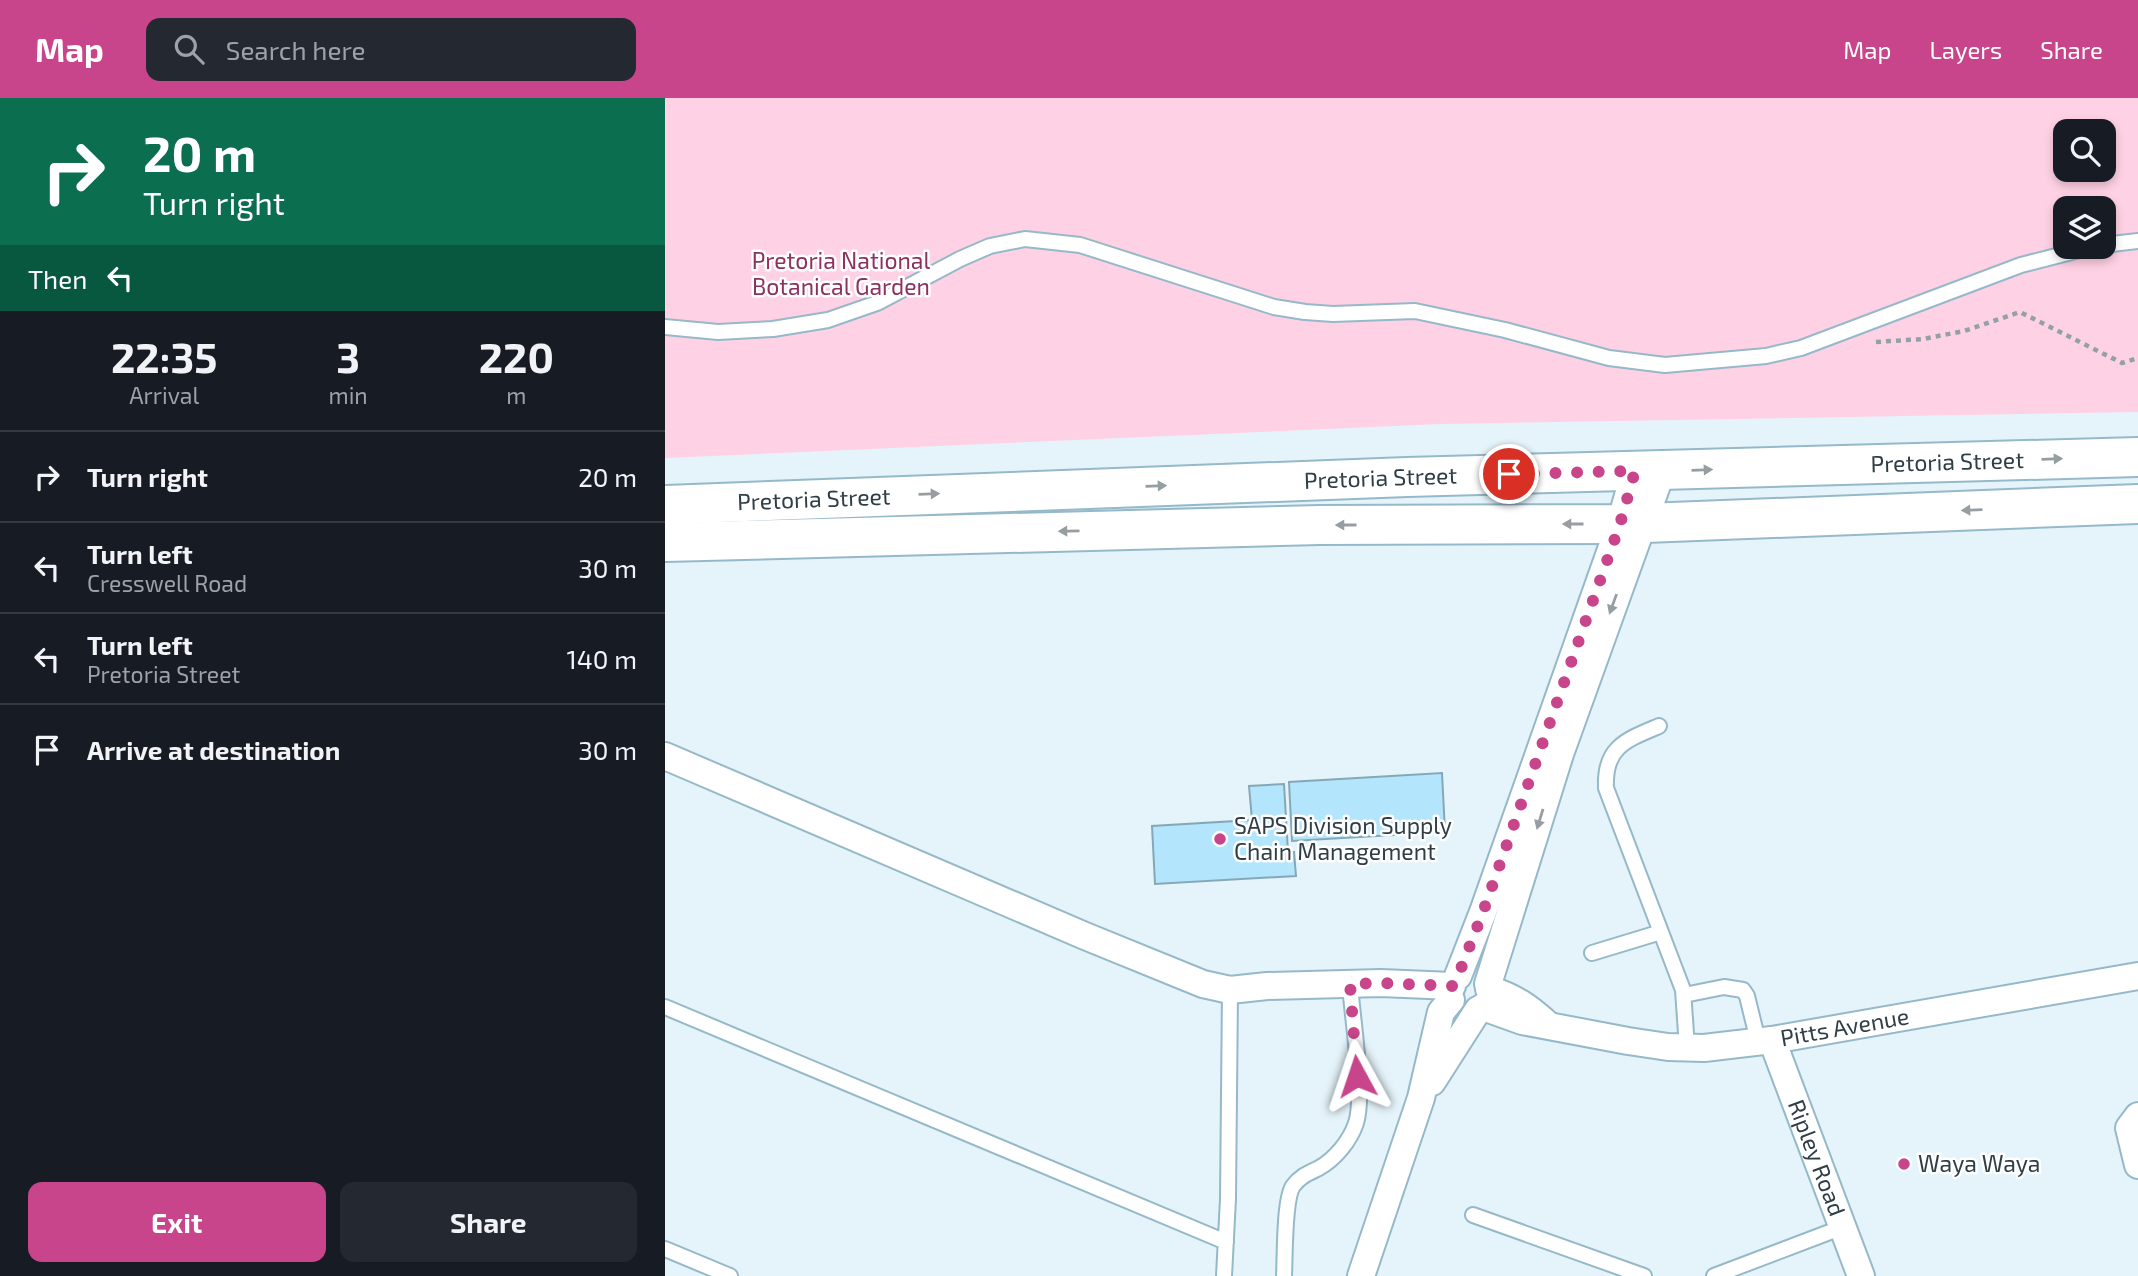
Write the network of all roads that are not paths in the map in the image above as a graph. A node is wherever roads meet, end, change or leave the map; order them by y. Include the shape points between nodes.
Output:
1 (2138, 241) edge
2 (2116, 244) edge
3 (2053, 257) edge
4 (665, 327) edge
5 (2138, 457) edge
6 (1649, 471) junction
7 (2138, 504) edge
8 (665, 505) edge
9 (1631, 524) junction
10 (665, 542) edge
11 (1659, 726) dead end
12 (665, 756) edge
13 (1661, 932) junction
14 (1592, 953) dead end
15 (2138, 976) edge
16 (1350, 984) junction
17 (1454, 987) junction
18 (1230, 990) junction
19 (1684, 995) junction
20 (1485, 998) junction
21 (665, 1007) edge
22 (1765, 1041) junction
23 (1686, 1048) junction
24 (1421, 1098) junction
25 (2138, 1116) edge
26 (2138, 1166) edge
27 (1473, 1215) dead end
28 (1843, 1227) junction
29 (1226, 1242) junction
30 (665, 1249) edge
31 (730, 1276) edge
32 (1224, 1276) edge
33 (1284, 1276) edge
34 (1361, 1276) edge
35 (1644, 1276) edge
36 (1714, 1276) edge
37 (1861, 1276) edge

1 - 2 lane
3 - 4 lane via 1801,348 1766,356 1665,365 1609,358 1415,311 1332,314 1274,307 1080,245 1025,239 990,246 877,303 828,320 718,332
6 -> 5 main road, Pretoria Street
8 -> 6 main road, Pretoria Street
6 - 9 street
7 -> 9 main road, Pretoria Street
9 -> 10 main road, Pretoria Street via 1320,525
9 - 17 street
9 -> 20 street
11 - 13 lane via 1617,747 1606,772 1610,797
12 - 18 street via 1179,975
13 - 14 lane
13 - 19 lane
15 - 22 street, Pitts Avenue
16 - 17 street
16 - 18 street
16 - 33 lane via 1357,1122 1344,1146 1291,1188
17 - 20 street via 1467,973 1476,973
17 - 20 street via 1456,1007 1464,1012
17 - 24 street via 1441,1013
18 - 29 lane
19 - 22 lane via 1724,987 1743,990
19 - 23 lane
20 - 23 street, Pitts Avenue via 1516,999 1549,1025
20 - 24 street
21 - 29 lane
22 - 23 street, Pitts Avenue
22 - 28 street, Ripley Road
24 - 34 street
25 - 26 street via 2129,1128
27 - 35 lane
28 - 36 lane
28 - 37 street, Ripley Road
29 - 32 lane
30 - 31 lane

